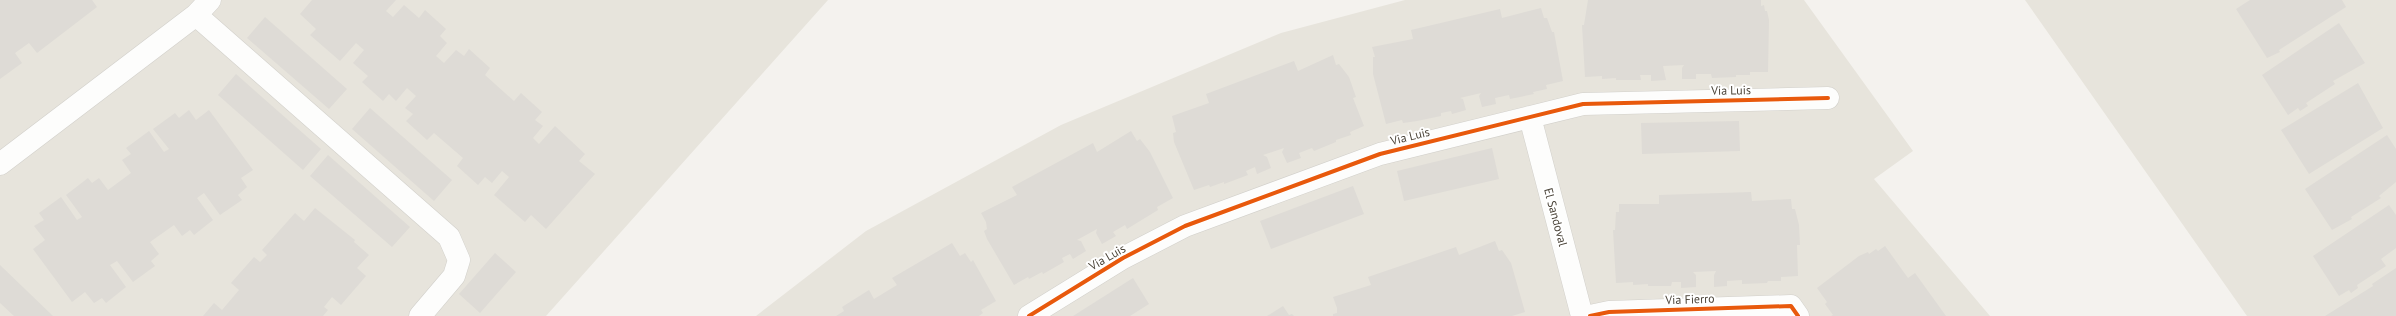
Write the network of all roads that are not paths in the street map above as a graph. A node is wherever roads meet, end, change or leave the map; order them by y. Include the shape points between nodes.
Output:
1 (203, 8) edge
2 (1828, 98) dead end
3 (1530, 117) junction
4 (0, 164) edge
5 (1794, 311) edge
6 (420, 316) edge
7 (1029, 316) edge
8 (1582, 316) edge
9 (1590, 316) edge

1 - 4 street
1 - 6 street via 449,237 458,260 454,276
2 - 3 street, Via Luis via 1584,104
3 - 7 street, Via Luis via 1380,154 1185,226 1123,258
3 - 8 street, El Sandoval
5 - 9 street, Via Fierro via 1609,312

